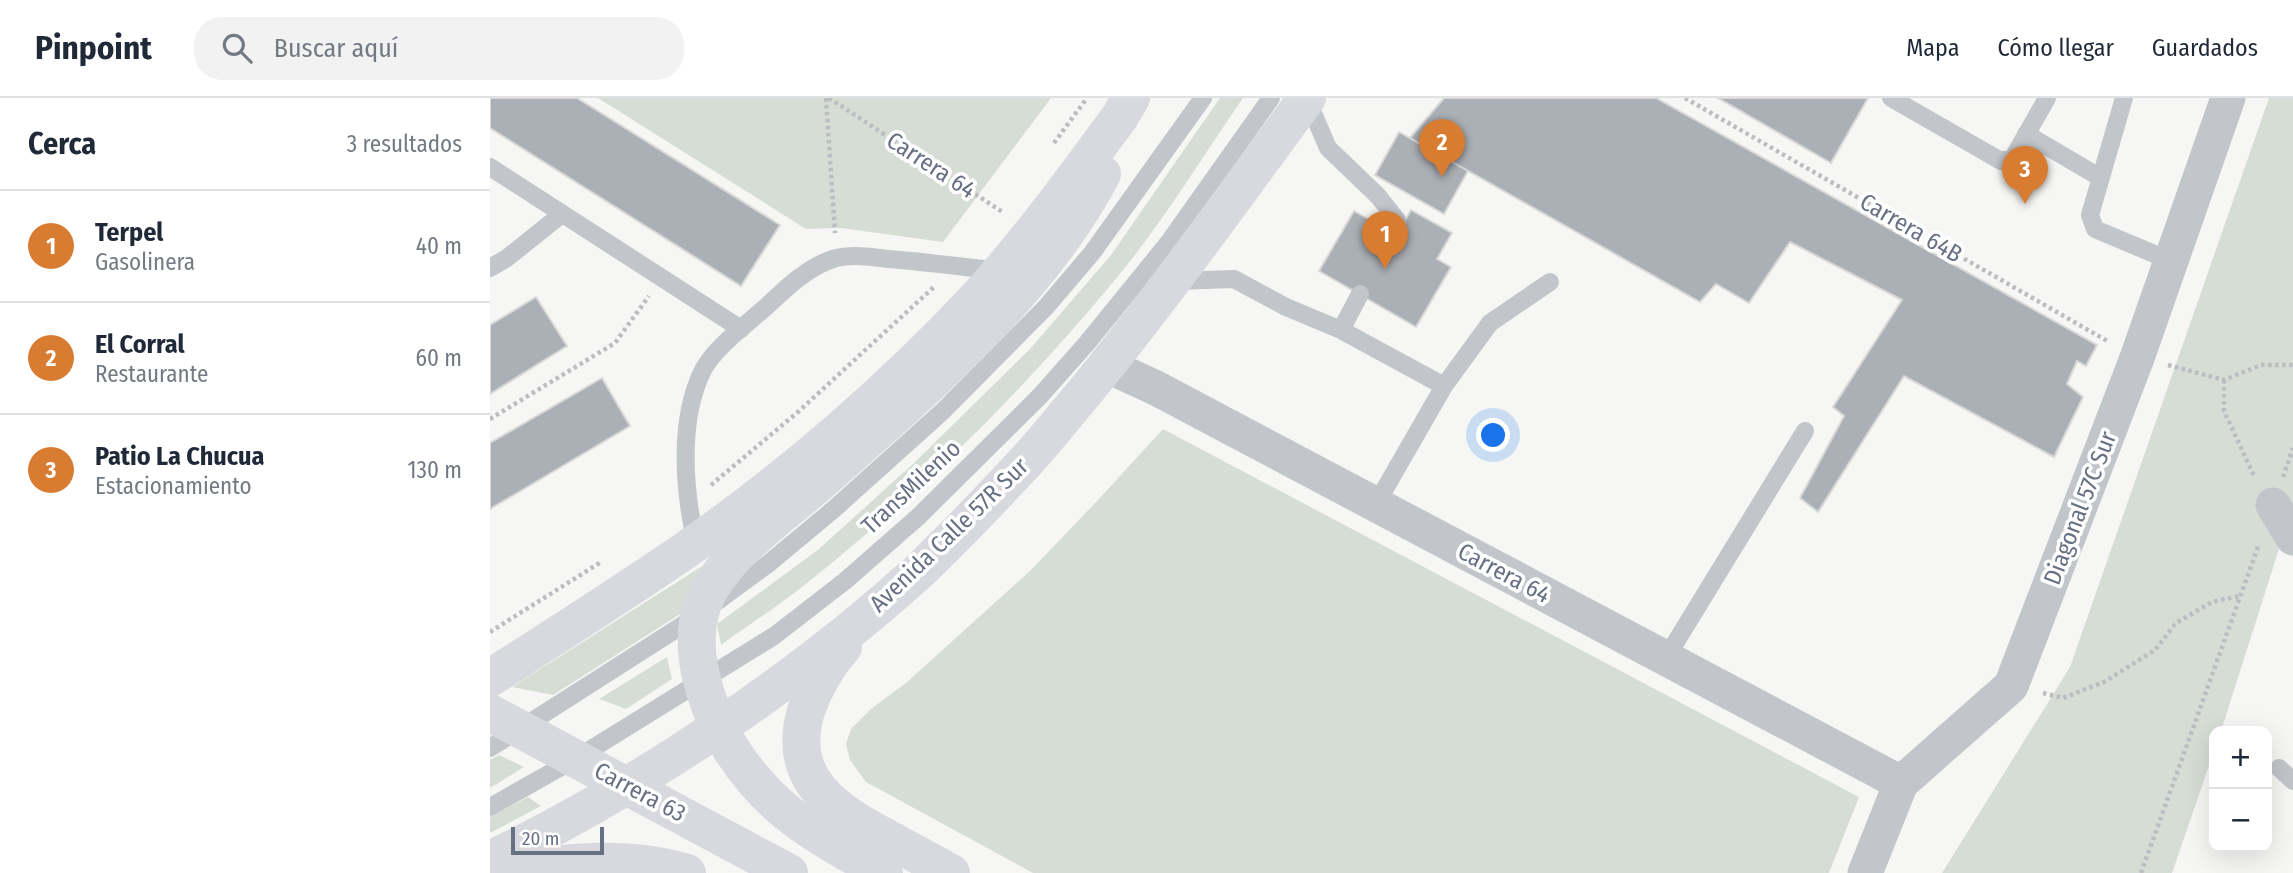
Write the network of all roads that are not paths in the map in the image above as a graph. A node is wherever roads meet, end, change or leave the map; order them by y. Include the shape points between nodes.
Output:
1 (1133, 98) edge
2 (1203, 98) edge
3 (1271, 98) edge
4 (1307, 98) edge
5 (1891, 98) edge
6 (2047, 98) edge
7 (2124, 98) edge
8 (2228, 98) edge
9 (2026, 134) junction
10 (490, 167) edge
11 (2101, 178) junction
12 (562, 214) junction
13 (1396, 235) dead end
14 (2171, 261) junction
15 (490, 268) edge
16 (1000, 271) junction
17 (1172, 281) junction
18 (1550, 282) dead end
19 (1360, 294) dead end
20 (741, 329) junction
21 (1341, 330) junction
22 (1106, 365) junction
23 (1444, 386) junction
24 (1805, 431) dead end
25 (2273, 505) road end
26 (1375, 506) junction
27 (2293, 538) edge
28 (695, 543) junction
29 (882, 603) junction
30 (700, 614) junction
31 (1666, 658) junction
32 (490, 678) edge
33 (702, 683) junction
34 (506, 721) edge
35 (718, 727) junction
36 (490, 748) edge
37 (577, 758) junction
38 (2279, 768) dead end
39 (2293, 781) edge
40 (1901, 783) junction
41 (627, 785) junction
42 (490, 807) edge
43 (490, 860) edge
44 (509, 873) edge
45 (687, 873) edge
46 (789, 873) edge
47 (884, 873) edge
48 (951, 873) edge
49 (1865, 873) edge

1 - 16 main road via 1119,118 1012,220
1 - 30 main road via 1096,187 1048,259 927,386 734,559 718,578
2 - 30 lane, TransMilenio via 1091,253 996,359 834,509
3 - 33 lane, TransMilenio via 1169,242 1040,396 918,517 845,581 774,636
4 - 13 lane via 1328,148 1378,196 1396,220
4 - 17 main road, Avenida Calle 57R Sur
5 - 9 lane via 2001,161 2013,158
6 - 9 lane
7 - 11 lane
8 - 14 street, Diagonal 57C Sur
9 - 11 lane
10 - 12 lane
11 - 14 lane via 2090,215 2095,229
12 - 15 lane
12 - 20 lane
14 - 40 street, Diagonal 57C Sur via 2011,686
16 - 20 lane via 837,258 810,270
16 - 28 main road via 870,402
17 - 21 lane via 1234,279
17 - 22 main road, Avenida Calle 57R Sur
18 - 23 lane via 1490,323
19 - 21 lane
20 - 28 lane via 704,369 696,390 685,463
21 - 23 lane
22 - 26 street, Carrera 64
22 - 29 main road, Avenida Calle 57R Sur via 1031,456
23 - 26 lane
24 - 31 lane
25 - 27 street
26 - 31 street, Carrera 64
28 - 32 main road
29 - 35 main road, Avenida Calle 57R Sur
29 - 48 main road via 840,650 810,699 802,726 806,770 836,808
30 - 33 main road
30 - 34 lane, TransMilenio
31 - 40 street, Carrera 64
33 - 35 main road
33 - 37 lane, TransMilenio
34 - 36 lane, TransMilenio
34 - 37 main road, Carrera 63
35 - 41 main road, Avenida Calle 57R Sur
35 - 47 main road via 743,768 780,808
37 - 41 main road, Carrera 63
37 - 42 lane, TransMilenio
38 - 39 lane
40 - 49 street, Diagonal 57C Sur
41 - 43 main road, Avenida Calle 57R Sur
41 - 46 main road, Carrera 63
44 - 45 main road via 611,863

